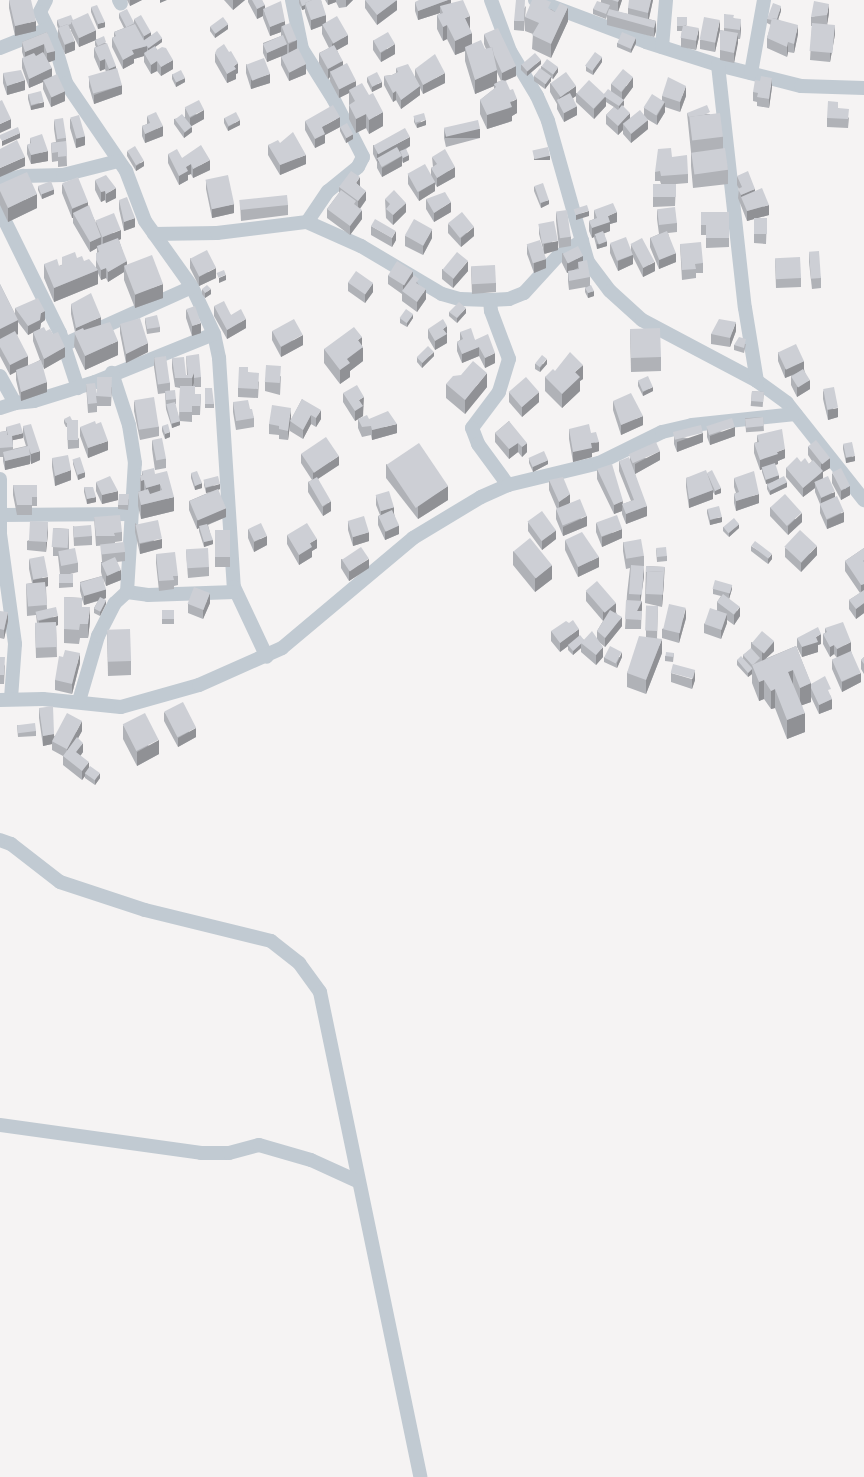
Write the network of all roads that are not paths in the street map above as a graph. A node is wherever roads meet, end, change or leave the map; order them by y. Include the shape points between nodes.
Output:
1 (46, 0) edge
2 (292, 0) edge
3 (491, 0) edge
4 (535, 0) edge
5 (666, 0) edge
6 (764, 0) edge
7 (48, 29) junction
8 (662, 47) junction
9 (0, 48) edge
10 (718, 65) junction
11 (751, 73) junction
12 (864, 88) edge
13 (118, 161) junction
14 (0, 182) edge
15 (0, 211) edge
16 (307, 222) junction
17 (154, 234) junction
18 (582, 242) junction
19 (192, 287) junction
20 (490, 300) junction
21 (214, 334) junction
22 (63, 345) junction
23 (112, 373) junction
24 (0, 376) edge
25 (757, 381) junction
26 (78, 388) junction
27 (15, 403) junction
28 (0, 408) edge
29 (795, 414) junction
30 (0, 479) edge
31 (508, 485) junction
32 (864, 500) edge
33 (130, 514) junction
34 (1, 515) junction
35 (127, 592) junction
36 (235, 592) junction
37 (267, 657) junction
38 (6, 700) edge
39 (79, 701) junction
40 (0, 840) edge
41 (0, 1126) edge
42 (357, 1181) junction
43 (420, 1477) edge

1 - 7 street via 40,12
2 - 16 street via 302,49 334,100 363,157 358,167 328,191
3 - 18 street via 510,51 537,96 548,122
4 - 8 street
5 - 8 street
6 - 11 street
7 - 9 street
7 - 13 street via 66,83
8 - 10 street
10 - 11 street
10 - 25 street via 745,308
11 - 12 street via 818,89 854,85
13 - 14 street via 63,175 23,176
13 - 17 street via 126,170 145,221
15 - 22 street
16 - 17 street via 227,232
16 - 20 street via 362,246 442,294 460,300
17 - 19 street
18 - 20 street via 558,257 524,293 509,299
18 - 25 street via 588,262 610,291 642,320
19 - 21 street
19 - 22 street
20 - 31 street via 509,359 499,392 472,428 478,444
21 - 23 street
21 - 36 street via 219,358
22 - 26 street
23 - 26 street
23 - 33 street via 133,449
24 - 27 street
25 - 29 street via 787,403
26 - 27 street via 51,397
27 - 28 street
29 - 31 street via 692,425 662,432 599,463
29 - 32 street
30 - 34 street
31 - 37 street via 480,497 413,538 282,648
33 - 34 street
33 - 35 street
34 - 38 street via 0,534 15,644
35 - 36 street via 148,595
35 - 39 street via 115,603 98,636
36 - 37 street
37 - 39 street via 165,697 121,707
38 - 39 street
40 - 42 street via 11,844 60,882 145,910 271,941 300,963 320,992
41 - 42 street via 201,1153 229,1153 259,1145 312,1160
42 - 43 street

